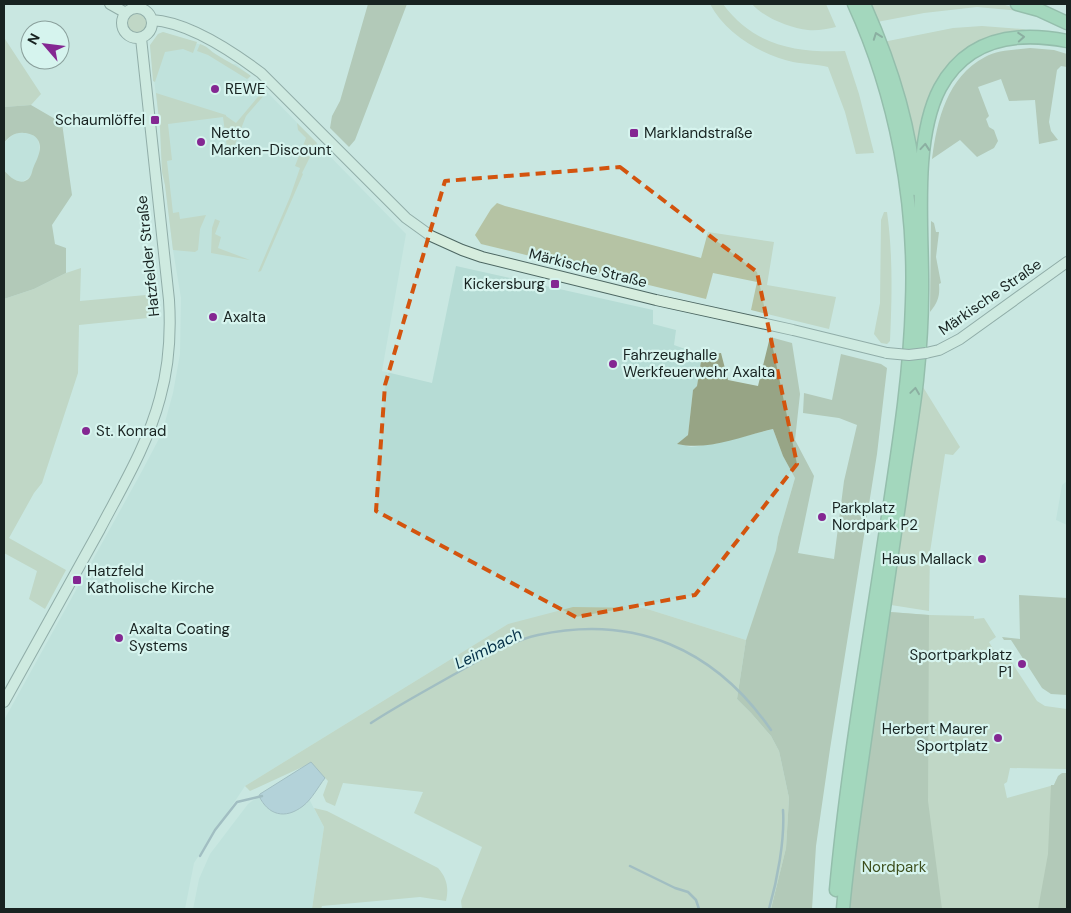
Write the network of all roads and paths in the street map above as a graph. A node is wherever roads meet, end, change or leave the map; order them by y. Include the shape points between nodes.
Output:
1 (110, 4) edge
2 (1017, 4) edge
3 (861, 8) edge
4 (126, 13) junction
5 (152, 20) junction
6 (1067, 23) edge
7 (141, 38) junction
8 (1067, 42) edge
9 (881, 61) junction
10 (1067, 262) edge
11 (921, 266) junction
12 (4, 702) edge
13 (834, 909) edge
14 (843, 909) edge

1 - 4 main road
2 - 6 highway
3 - 9 highway
4 - 5 main road via 135,8 142,9 150,14
4 - 7 main road via 124,31 134,38
5 - 7 main road via 150,32
5 - 10 main road, Märkische Straße, bridge via 210,40 241,58 261,73 406,218 446,244 482,257 887,353 909,355 939,350 960,339
7 - 12 main road, Hatzfelder Straße via 170,300 168,358 161,397 145,441 126,479
11 -> 8 highway via 926,135 940,88 967,55 1002,39 1037,37
9 - 11 highway via 901,110 914,173
9 - 13 highway via 909,212 911,326 897,457 846,804
14 -> 11 highway via 852,824 917,380

